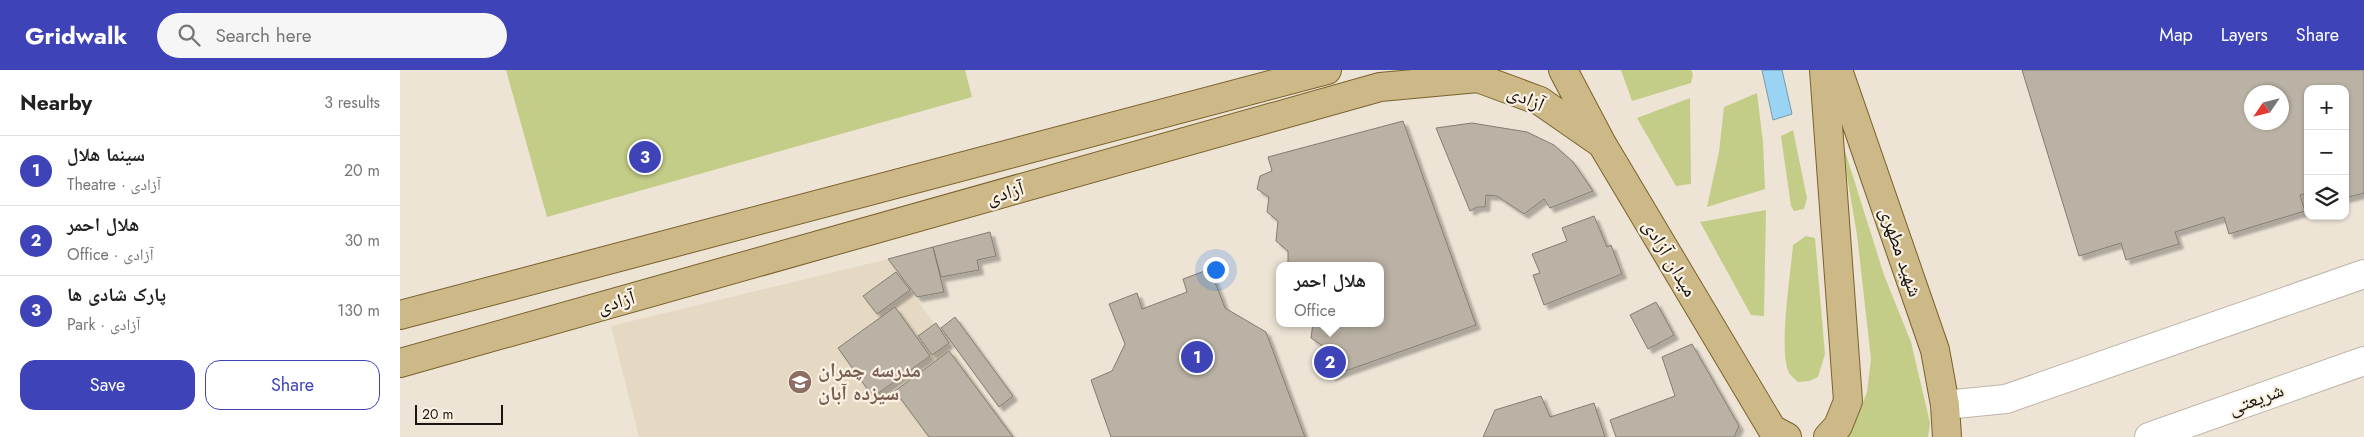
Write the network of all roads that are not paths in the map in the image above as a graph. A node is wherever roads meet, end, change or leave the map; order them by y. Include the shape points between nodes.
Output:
1 (1327, 70) edge
2 (1563, 70) edge
3 (1824, 70) edge
4 (1838, 70) edge
5 (1602, 144) junction
6 (2364, 274) edge
7 (400, 315) edge
8 (2364, 361) edge
9 (400, 363) edge
10 (1945, 405) junction
11 (1778, 435) edge
12 (1828, 437) edge
13 (1947, 437) edge
14 (2149, 437) edge

1 - 7 main road, آزادی
2 - 5 main road, میدان آزادی
3 - 12 main road via 1848,401 1838,426
4 - 10 main road, شهید مطهری via 1935,350
5 - 9 main road, آزادی via 1540,102 1478,78 1380,87
5 - 11 main road, میدان آزادی
6 - 10 street via 2006,399
8 - 14 street, شریعتی
10 - 13 main road, شهید مطهری

